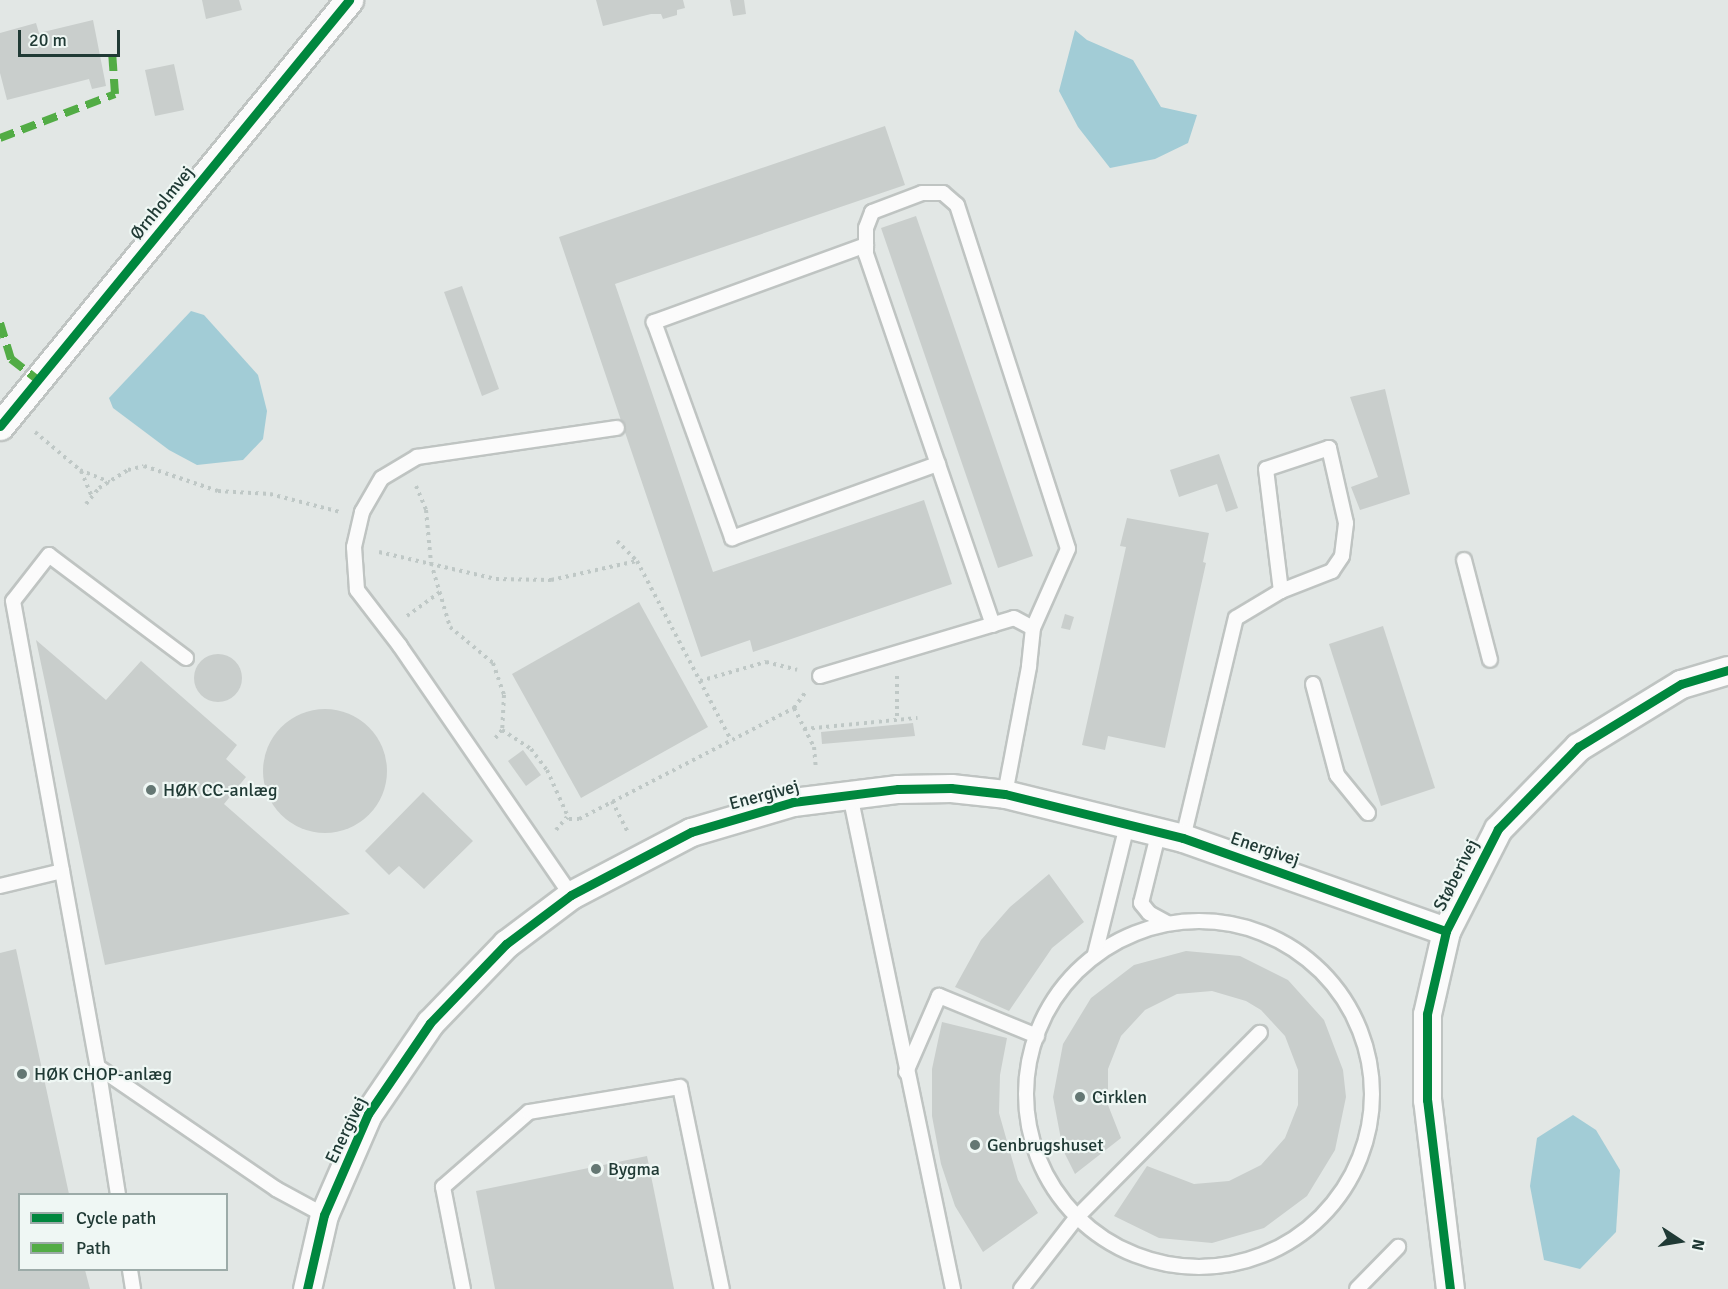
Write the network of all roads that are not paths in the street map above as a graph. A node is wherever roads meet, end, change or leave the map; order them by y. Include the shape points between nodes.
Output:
1 (349, 0) edge
2 (866, 245) junction
3 (6, 419) edge
4 (617, 428) dead end
5 (938, 464) junction
6 (1464, 560) dead end
7 (1281, 591) junction
8 (993, 625) junction
9 (1032, 628) junction
10 (186, 658) dead end
11 (1490, 660) dead end
12 (1728, 670) edge
13 (820, 676) road end
14 (1313, 684) dead end
15 (1005, 794) junction
16 (850, 795) junction
17 (1368, 813) dead end
18 (1128, 822) junction
19 (1171, 834) junction
20 (62, 871) junction
21 (0, 886) edge
22 (571, 895) junction
23 (1167, 922) junction
24 (1446, 931) junction
25 (1095, 954) junction
26 (1260, 1033) dead end
27 (1037, 1036) junction
28 (98, 1067) junction
29 (906, 1072) junction
30 (118, 1193) edge
31 (324, 1215) junction
32 (1076, 1218) junction
33 (1398, 1247) dead end
34 (130, 1271) edge
35 (133, 1289) edge
36 (307, 1289) edge
37 (463, 1289) edge
38 (722, 1289) edge
39 (953, 1289) edge
40 (1021, 1289) edge
41 (1357, 1289) edge
42 (1450, 1289) edge

1 - 3 street, Ørnholmvej
2 - 5 lane
2 - 5 lane via 654,322 732,538
2 - 9 lane via 866,228 872,212 922,193 943,192 957,205 1068,549
4 - 22 lane via 417,457 382,478 361,518 354,547 357,590
5 - 8 lane
6 - 11 lane
7 - 7 lane via 1332,571 1342,556 1346,522 1329,448 1266,469
7 - 19 lane via 1236,618
8 - 9 lane via 1014,618
8 - 13 lane
9 - 15 lane via 1029,667
10 - 20 lane via 49,555 13,600
12 - 24 street, Støberivej via 1681,684 1578,747 1498,829
14 - 17 lane via 1337,774
15 - 16 street, Energivej via 951,788
15 - 18 street, Energivej
16 - 22 street, Energivej via 793,802 691,832
16 - 29 lane
18 - 19 street, Energivej
18 - 25 lane
19 - 23 lane via 1141,903 1149,913
19 - 24 street, Energivej
20 - 21 lane
20 - 28 lane
22 - 31 street, Energivej via 506,944 430,1023 368,1114
23 - 25 lane via 1129,934
23 - 32 lane via 1218,921 1267,933 1317,968 1344,998 1365,1044 1372,1095 1365,1145 1343,1191 1309,1228 1265,1255 1226,1265 1165,1265 1118,1248
24 - 42 street, Støberivej via 1427,1014 1427,1100
25 - 27 lane via 1064,983 1042,1019
26 - 32 lane
27 - 29 lane via 939,996
27 - 32 lane via 1028,1060 1025,1102 1032,1145 1050,1184
28 - 30 lane
28 - 31 lane via 276,1189
29 - 39 lane
31 - 36 street, Energivej
32 - 40 lane
33 - 41 lane
34 - 35 lane
37 - 38 lane via 442,1187 529,1112 680,1087

